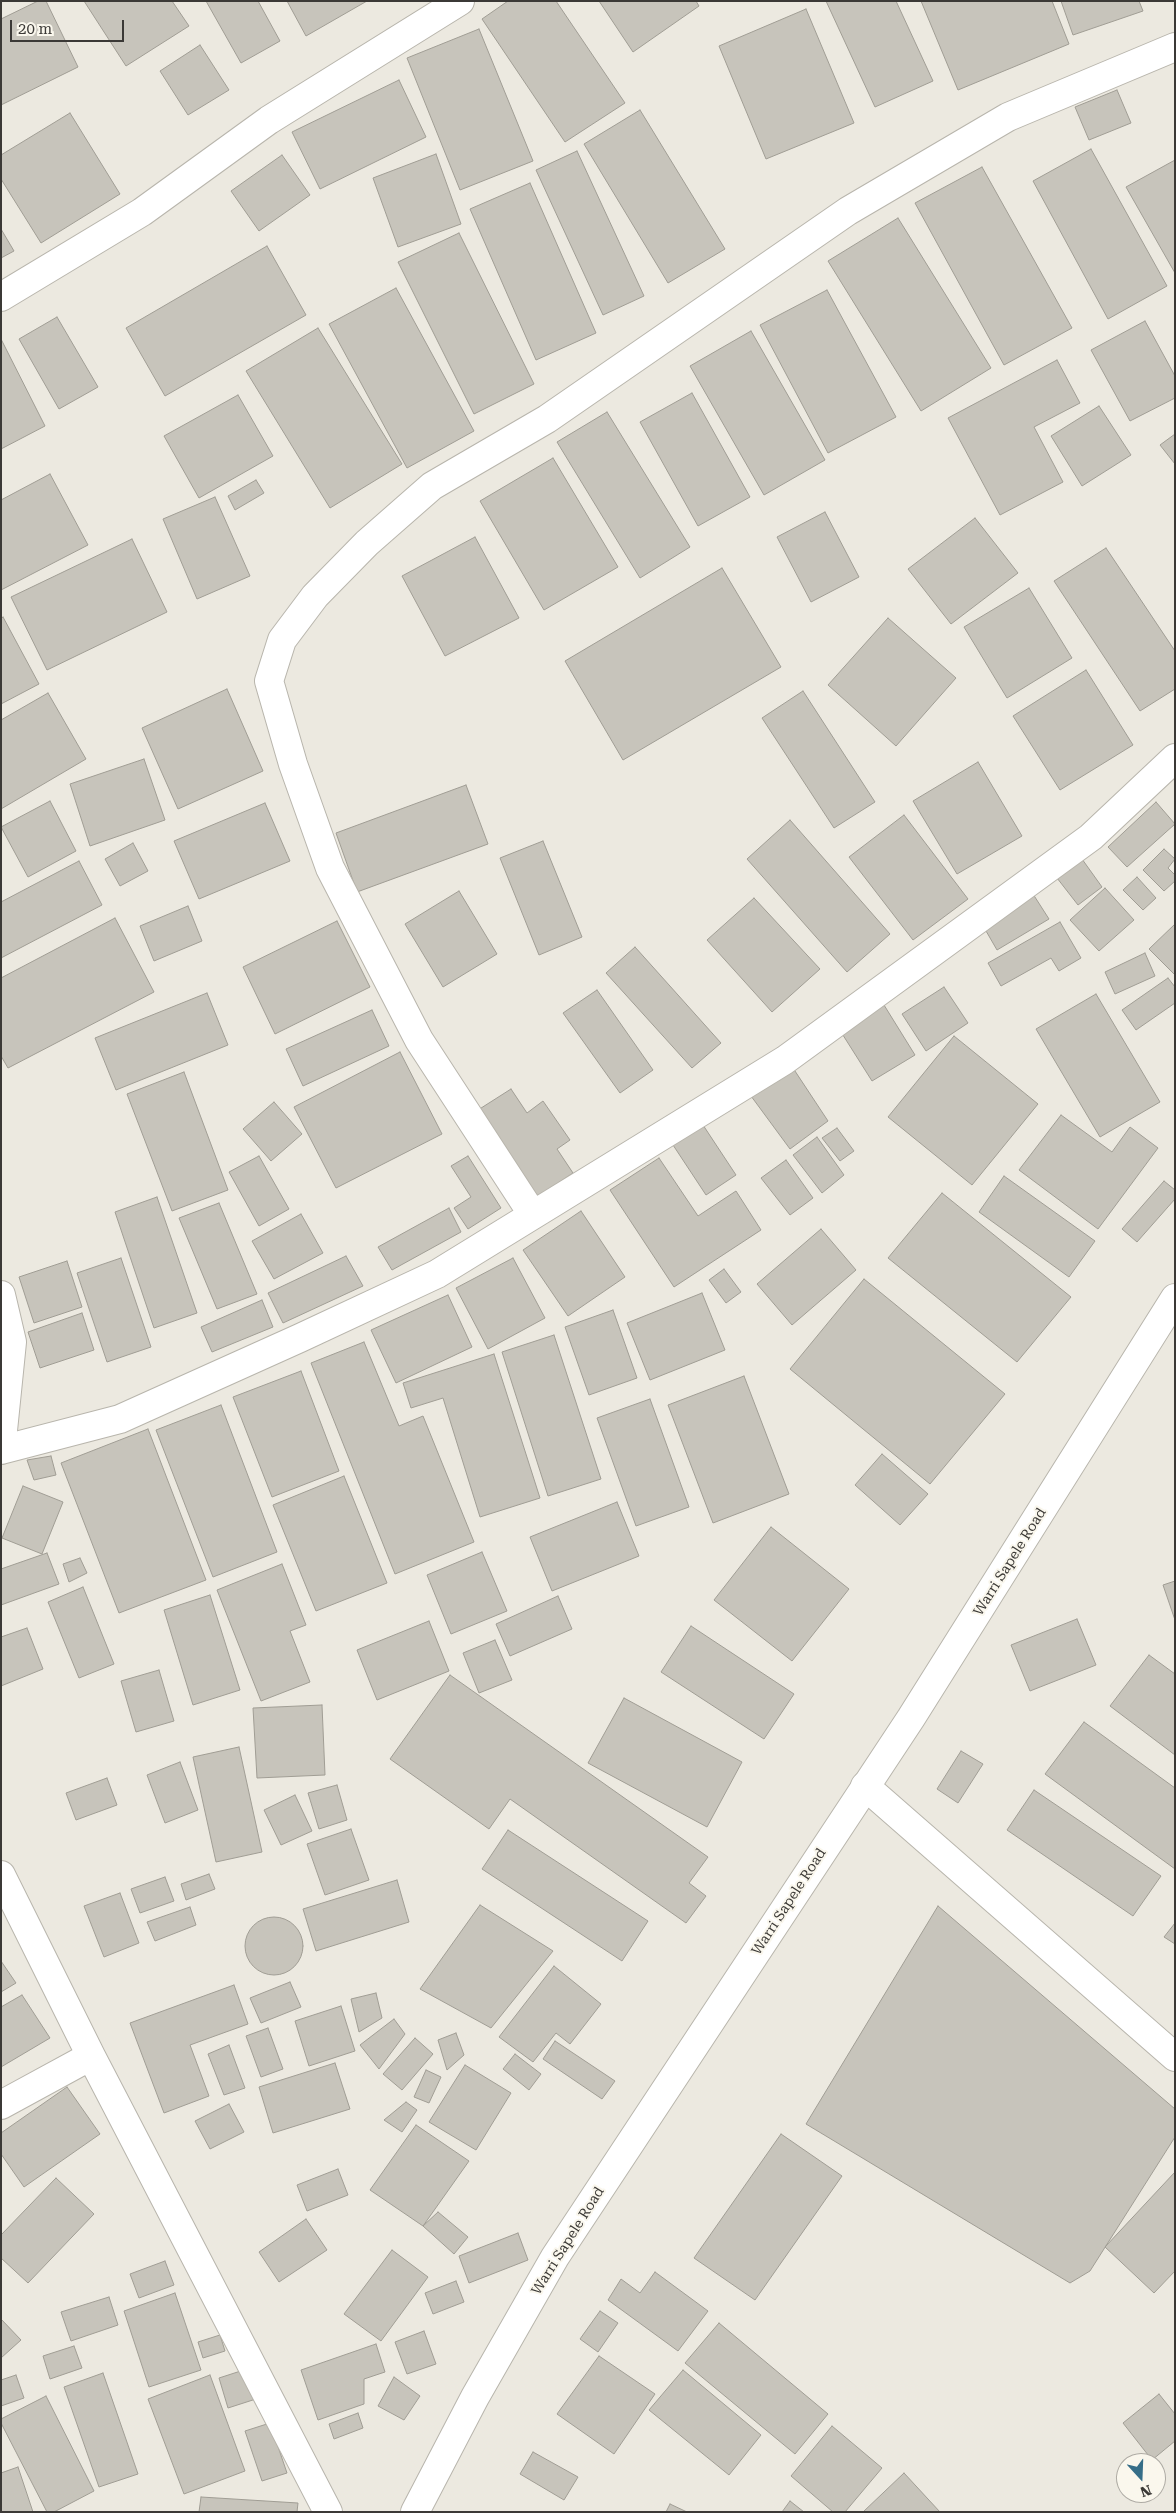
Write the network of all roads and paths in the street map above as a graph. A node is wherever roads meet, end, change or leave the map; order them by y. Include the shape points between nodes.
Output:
1 (460, 1) edge
2 (1175, 47) edge
3 (1, 297) edge
4 (1175, 758) edge
5 (533, 1215) junction
6 (1, 1295) edge
7 (1175, 1298) edge
8 (1, 1450) edge
9 (865, 1786) junction
10 (1, 1875) edge
11 (91, 2056) junction
12 (1175, 2057) edge
13 (1, 2105) edge
14 (328, 2512) edge
15 (415, 2512) edge

1 - 3 main road via 269,120 142,212
2 - 5 main road via 1008,117 848,211 547,419 432,486 367,543 315,596 282,640 269,680 293,764 330,868 419,1040
4 - 5 main road via 1091,837 793,1054
5 - 8 main road via 437,1274 120,1419
6 - 8 main road via 12,1342
7 - 9 main road, Warri Sapele Road
9 - 12 main road
9 - 15 main road, Warri Sapele Road via 555,2257 475,2397
10 - 11 main road
11 - 13 main road
11 - 14 main road

